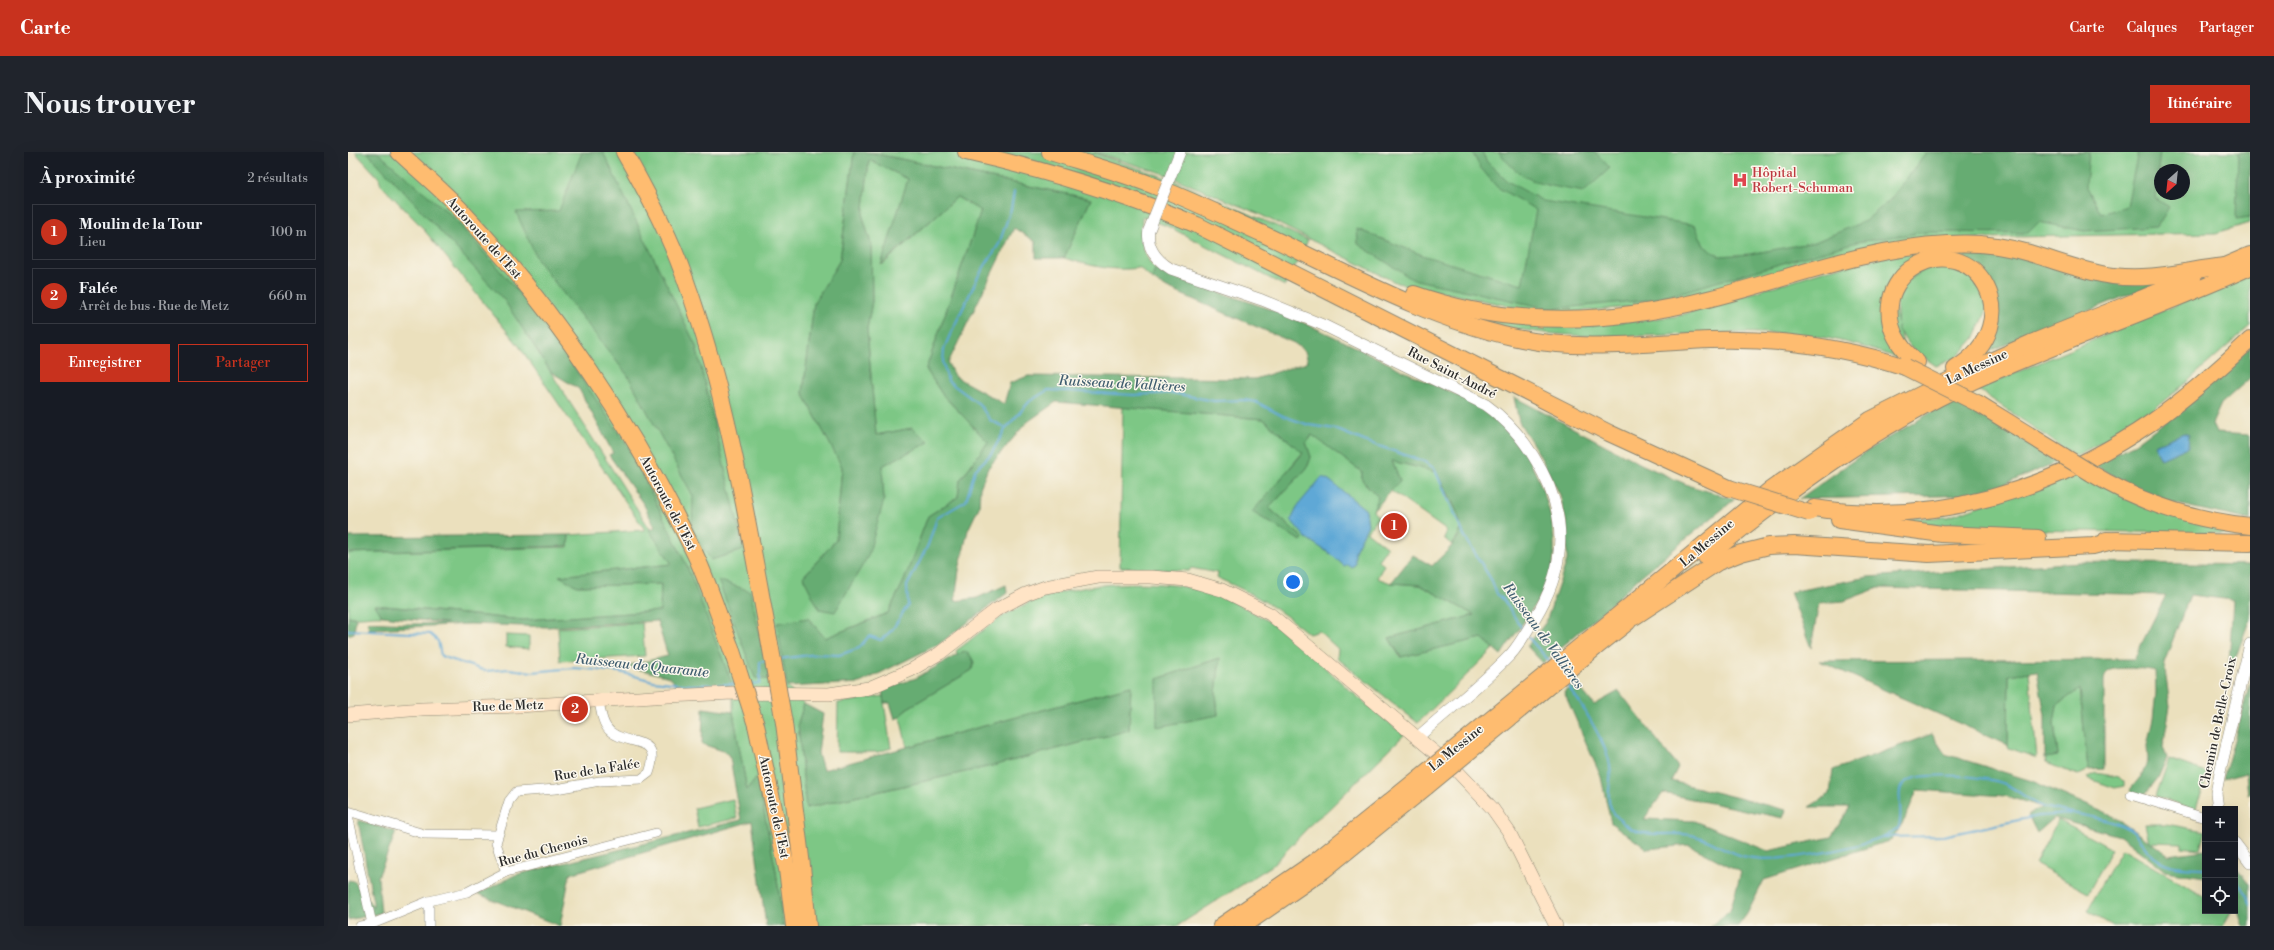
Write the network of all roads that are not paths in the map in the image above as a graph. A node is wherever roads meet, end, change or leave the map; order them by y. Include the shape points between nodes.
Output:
1 (400, 152) edge
2 (624, 152) edge
3 (966, 152) edge
4 (1050, 152) edge
5 (1180, 152) edge
6 (2250, 255) edge
7 (2225, 266) junction
8 (2250, 267) edge
9 (1362, 281) junction
10 (2250, 340) edge
11 (1911, 364) junction
12 (1870, 420) junction
13 (1811, 511) junction
14 (2250, 526) edge
15 (2117, 540) junction
16 (2250, 543) edge
17 (1634, 617) junction
18 (1592, 644) junction
19 (2250, 644) edge
20 (599, 701) junction
21 (348, 715) edge
22 (1418, 737) junction
23 (1423, 782) junction
24 (2131, 795) dead end
25 (2218, 806) edge
26 (348, 811) edge
27 (348, 815) edge
28 (2202, 817) edge
29 (656, 833) dead end
30 (497, 835) junction
31 (2238, 847) edge
32 (2250, 863) edge
33 (506, 872) junction
34 (1533, 878) junction
35 (429, 901) junction
36 (372, 924) junction
37 (1554, 924) edge
38 (360, 926) edge
39 (429, 926) edge
40 (794, 926) edge
41 (808, 926) edge
42 (1221, 926) edge
43 (1243, 926) edge
44 (1565, 926) edge

1 - 40 highway, Autoroute de l’Est, bridge via 459,208 515,271 578,354 638,446 696,555 756,724 787,869
2 - 41 highway, Autoroute de l’Est, bridge via 649,197 677,260 706,342 722,400 747,519 784,723
3 - 13 highway, bridge via 1040,169 1150,205 1197,225 1664,459 1731,487
4 - 9 highway via 1156,187
5 - 22 street, Rue Saint-André, bridge via 1149,230 1151,250 1161,263 1171,269 1262,300 1322,325 1465,394 1502,416 1516,432 1541,469 1553,496 1560,543 1556,575 1550,592 1517,646 1479,685
6 - 7 highway, La Messine
7 - 9 highway via 2165,276 2132,278 2095,273 2008,247 1963,243 1928,245 1848,260 1673,308 1585,320 1553,320 1489,313 1435,301 1387,285
7 - 12 highway, La Messine via 2017,349
8 - 17 highway, La Messine via 1973,382 1881,430 1782,497
9 - 11 highway via 1454,321 1515,338 1574,344 1774,340 1839,348
10 - 13 highway via 2206,380 2137,432 2099,454 2026,486 1971,504 1911,513
11 - 12 highway via 1892,329 1889,310 1892,293 1904,276 1924,263 1948,260 1966,265 1985,282 1992,298 1994,314 1986,340 1974,355 1959,366
11 - 14 highway, bridge via 1982,403 2118,488 2175,511 2217,522
12 - 18 highway, La Messine via 1770,490
13 - 15 highway via 1870,525 1942,534
15 - 16 highway
15 - 17 highway via 2093,546 1929,554 1794,545 1769,546 1741,552 1718,562
17 - 18 highway, La Messine
18 - 23 highway, La Messine, bridge
19 - 25 street, Chemin de Belle-Croix via 2220,772 2216,793
20 - 21 main road, Rue de Metz
20 - 22 main road, Rue de Metz via 733,693 830,694 868,688 928,660 996,610 1026,594 1073,581 1151,577 1204,584 1240,597 1270,614
20 - 30 street, Rue de la Falée via 605,724 612,733 648,746 652,757 649,773 641,779 600,781 556,790 516,792 509,801
22 - 34 main road, Rue de Metz via 1458,772 1492,808 1509,832
23 - 42 highway, La Messine
23 - 43 highway, La Messine via 1324,870
24 - 28 street
26 - 30 street via 424,834
27 - 36 street
29 - 33 street, Rue du Chenois
30 - 33 street via 496,842
31 - 32 street
33 - 35 street, Rue du Chenois via 467,892
34 - 37 main road
34 - 44 main road
35 - 36 street, Rue du Chenois
35 - 39 street
36 - 38 street, Rue du Chenois

